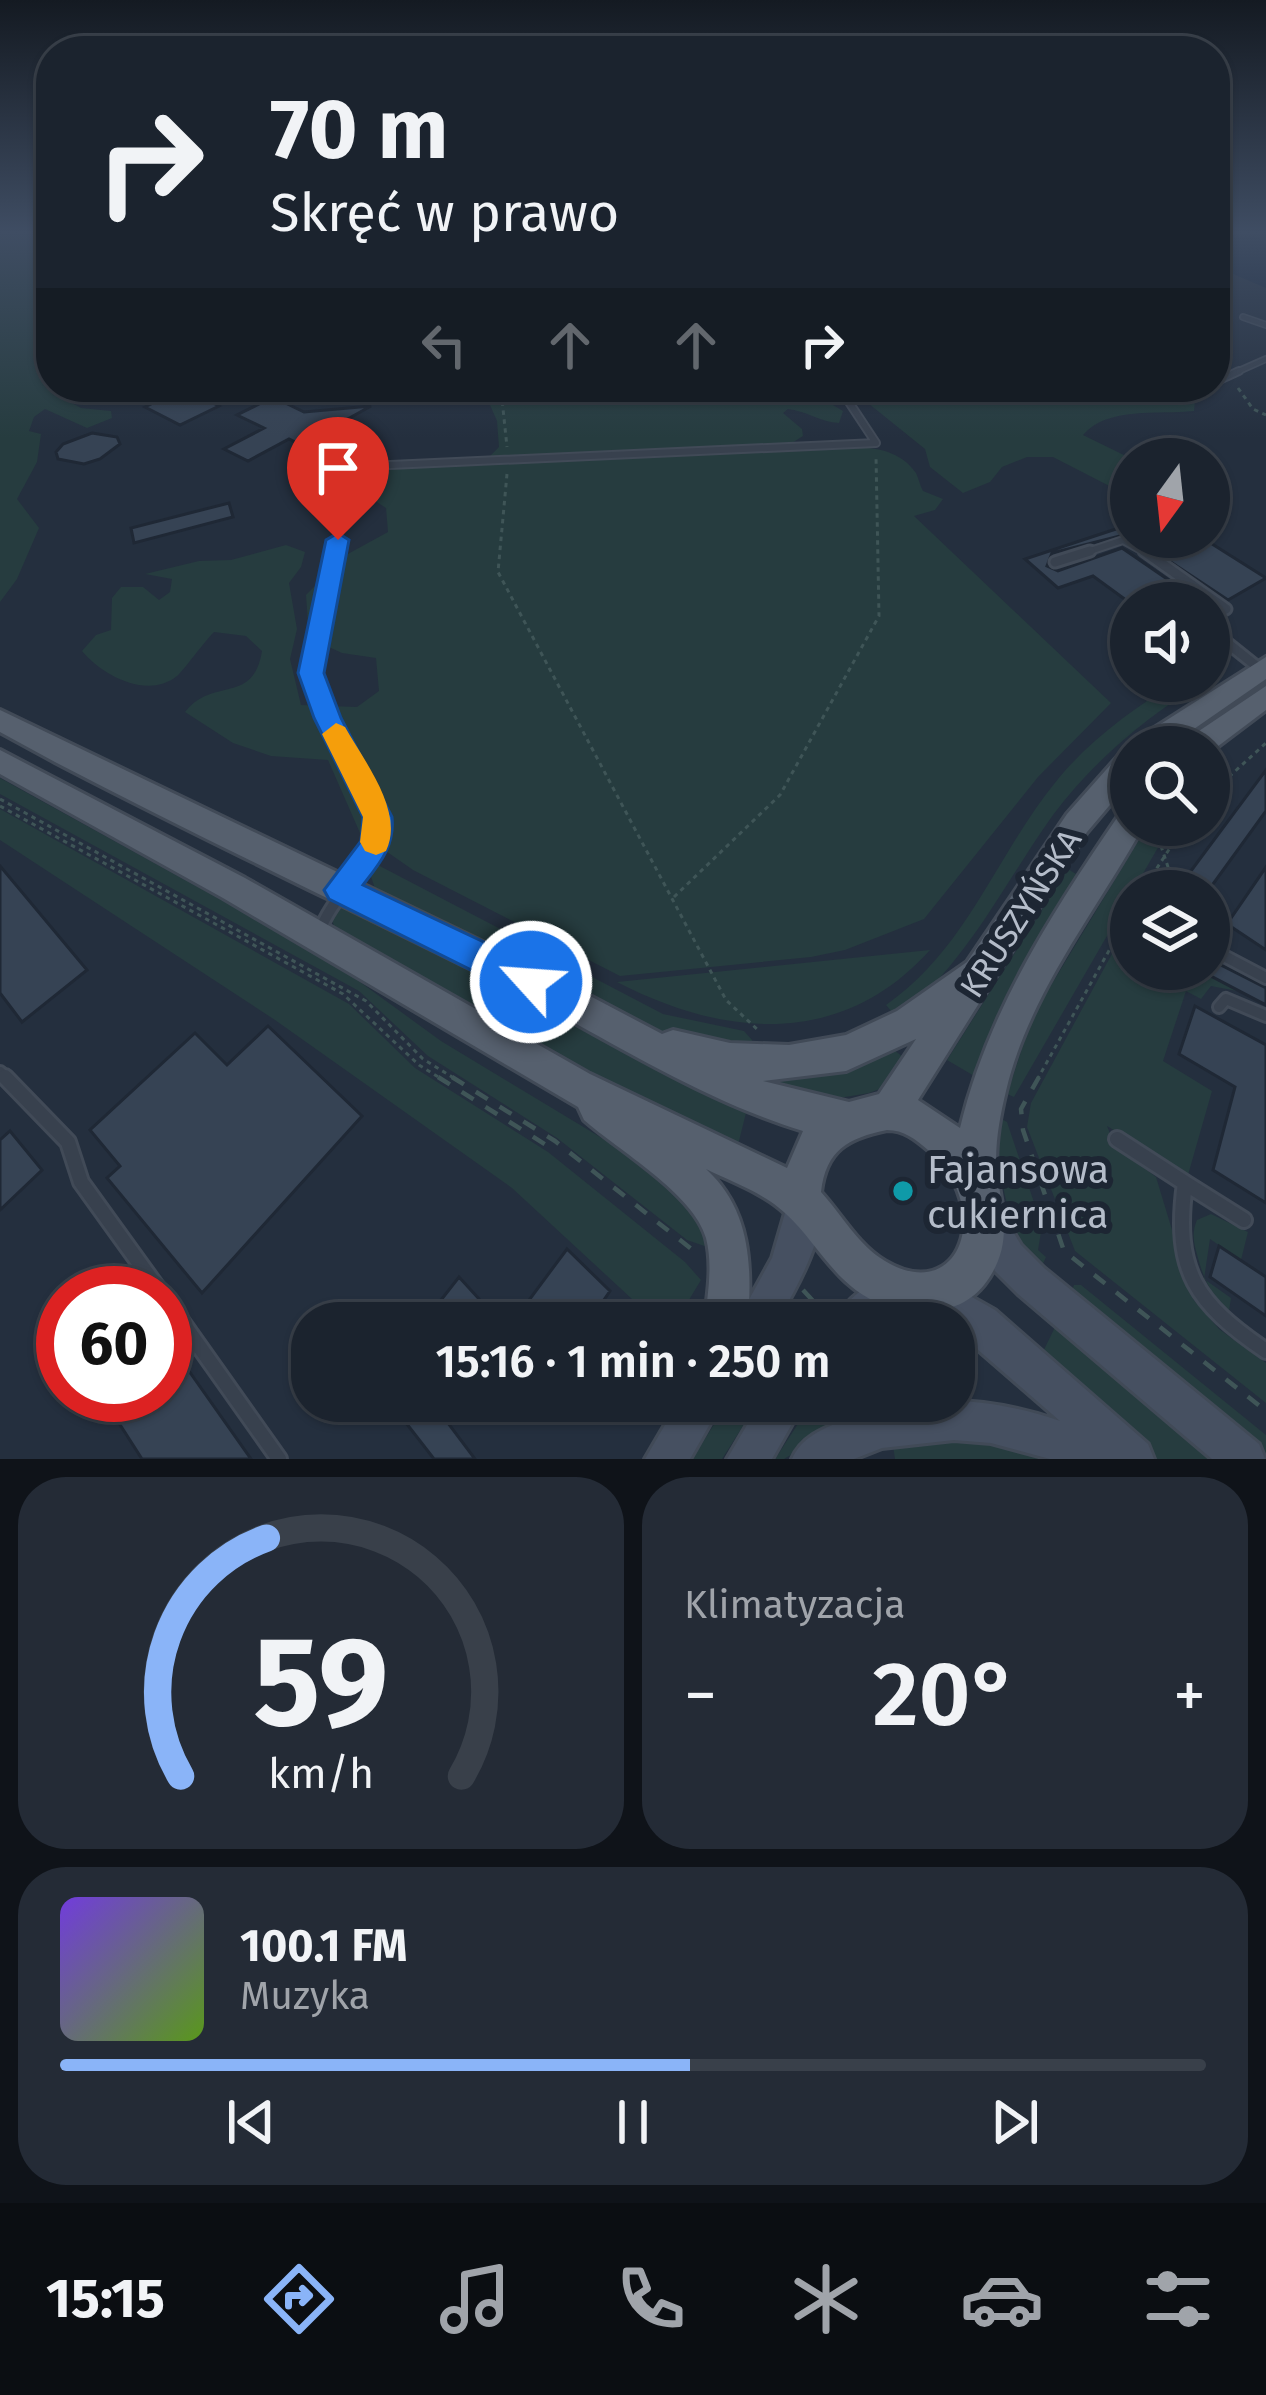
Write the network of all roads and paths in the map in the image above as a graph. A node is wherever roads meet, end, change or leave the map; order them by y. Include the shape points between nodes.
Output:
1 (1266, 313) edge
2 (1230, 314) edge
3 (1243, 317) junction
4 (1266, 325) edge
5 (1266, 359) edge
6 (1230, 378) joint
7 (502, 402) edge
8 (851, 402) edge
9 (1266, 415) edge
10 (876, 443) junction
11 (509, 460) junction
12 (1055, 562) dead end
13 (1264, 677) edge
14 (0, 720) edge
15 (1182, 726) edge
16 (1217, 726) edge
17 (1266, 743) edge
18 (0, 761) edge
19 (1230, 776) edge
20 (1110, 784) edge
21 (0, 803) edge
22 (1116, 846) edge
23 (1161, 846) dead end
24 (1171, 846) edge
25 (1165, 854) junction
26 (1155, 870) edge
27 (1170, 870) edge
28 (340, 890) junction
29 (673, 898) junction
30 (320, 937) junction
31 (1110, 949) edge
32 (1230, 959) edge
33 (983, 969) junction
34 (1266, 978) edge
35 (1219, 1007) dead end
36 (1266, 1016) edge
37 (759, 1031) dead end
38 (628, 1032) junction
39 (0, 1072) edge
40 (577, 1087) junction
41 (890, 1110) junction
42 (850, 1120) junction
43 (1117, 1138) dead end
44 (551, 1148) dead end
45 (978, 1174) junction
46 (1185, 1183) junction
47 (803, 1200) junction
48 (1244, 1220) dead end
49 (987, 1222) junction
50 (706, 1260) dead end
51 (142, 1266) edge
52 (912, 1291) junction
53 (728, 1302) edge
54 (767, 1302) edge
55 (892, 1302) edge
56 (192, 1336) edge
57 (1266, 1351) edge
58 (1266, 1411) edge
59 (690, 1422) edge
60 (771, 1422) edge
61 (279, 1459) edge
62 (666, 1459) edge
63 (748, 1459) edge
64 (813, 1459) edge
65 (1097, 1459) edge
66 (1133, 1459) edge
67 (1244, 1459) edge

1 - 3 lane
2 - 3 path
3 - 4 lane
5 - 6 lane
6 - 9 path
7 - 11 path
8 - 10 lane
10 - 11 lane
10 - 29 path via 879,616 780,795
11 - 28 lane via 347,466 352,473 311,673 379,832
11 - 29 path via 498,572
12 - 13 lane via 1133,543 1226,609 1213,613 1210,629
13 - 15 main road
13 - 16 main road
14 - 28 main road
17 - 19 path
18 - 30 main road
20 - 33 main road, KRUSZYŃSKA
21 - 44 path via 343,994 419,1065
21 - 50 path via 366,1001 423,1059 555,1141
22 - 45 main road, KRUSZYŃSKA via 1012,1022 978,1130
23 - 25 path
24 - 25 path
25 - 26 path
25 - 27 path
28 - 30 lane
28 - 38 main road
29 - 37 path via 726,1000
30 - 40 main road
31 - 58 path via 1021,1109 1022,1130 1064,1251
32 - 34 lane
33 - 38 main road via 889,1036 818,1059 728,1061
33 - 41 main road, KRUSZYŃSKA
35 - 36 lane via 1237,1000
38 - 42 main road via 720,1083
39 - 51 lane via 68,1142 81,1182
40 - 47 main road
40 - 53 main road via 712,1201 733,1259
41 - 42 main road
41 - 45 main road via 943,1135
42 - 47 main road via 814,1148
43 - 46 lane
45 - 49 main road
46 - 48 lane
46 - 57 lane via 1182,1233 1198,1288 1214,1313
47 - 52 main road via 850,1261
47 - 54 main road via 789,1265
49 - 52 main road via 973,1264 958,1280
49 - 67 main road via 1030,1281
52 - 55 main road
52 - 66 main road via 981,1324
56 - 61 lane
59 - 62 main road
60 - 63 main road
64 - 65 main road via 883,1426 947,1418 1014,1426

